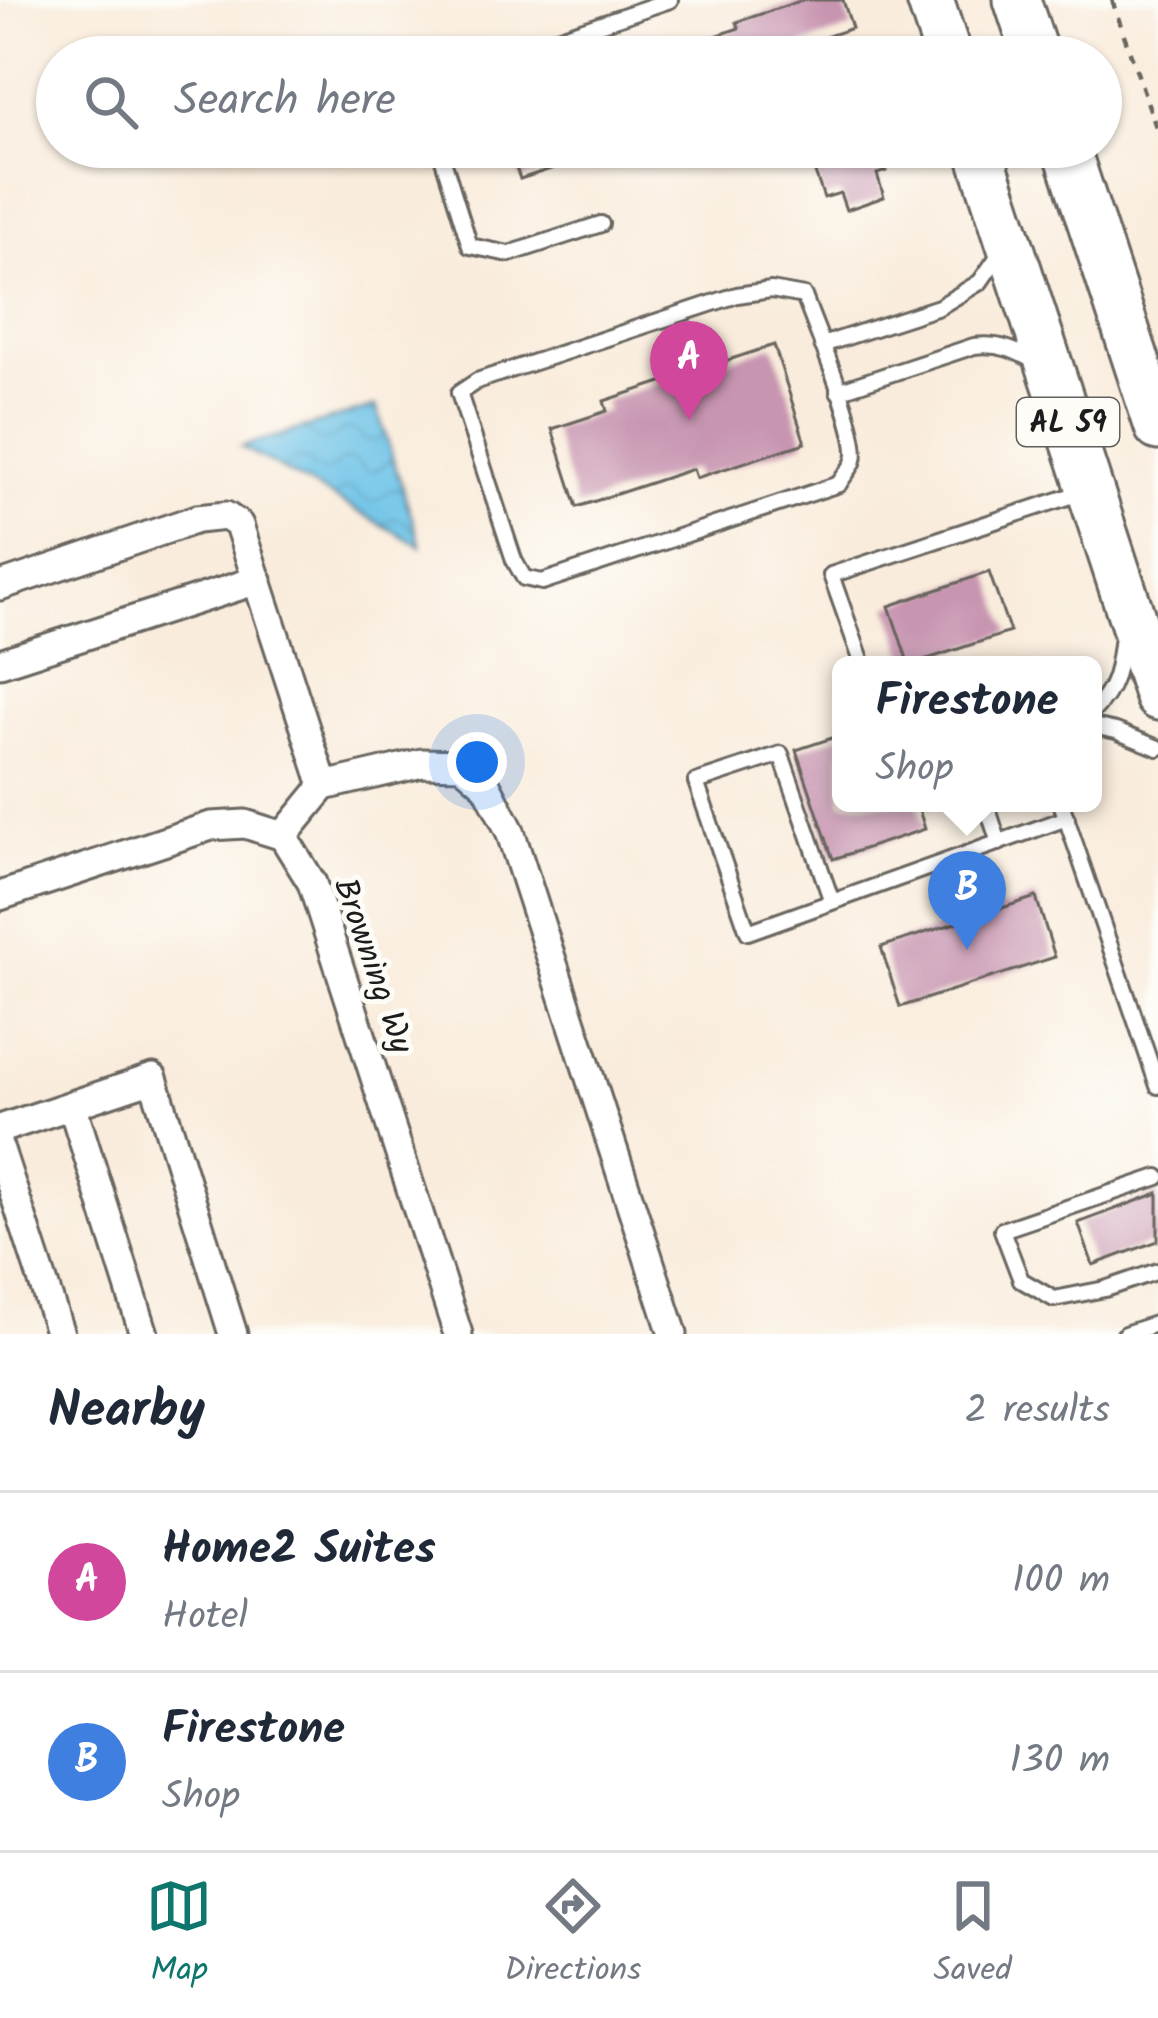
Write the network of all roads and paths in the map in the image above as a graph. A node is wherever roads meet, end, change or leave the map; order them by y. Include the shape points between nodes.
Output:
1 (670, 0) edge
2 (930, 0) edge
3 (1017, 0) edge
4 (1112, 0) edge
5 (634, 6) edge
6 (556, 36) edge
7 (942, 36) edge
8 (1029, 36) edge
9 (1158, 133) edge
10 (446, 168) edge
11 (985, 168) edge
12 (1073, 168) edge
13 (602, 224) dead end
14 (1009, 241) junction
15 (822, 345) junction
16 (1052, 372) junction
17 (838, 391) junction
18 (1158, 427) edge
19 (1090, 489) junction
20 (258, 580) junction
21 (0, 586) edge
22 (1127, 601) junction
23 (860, 656) edge
24 (0, 663) edge
25 (1158, 697) edge
26 (1102, 702) edge
27 (1102, 727) edge
28 (1158, 748) edge
29 (325, 786) junction
30 (989, 812) edge
31 (1062, 812) edge
32 (1064, 812) edge
33 (283, 836) junction
34 (999, 843) junction
35 (0, 896) edge
36 (832, 902) junction
37 (1158, 1086) edge
38 (72, 1105) junction
39 (0, 1129) edge
40 (0, 1150) edge
41 (1158, 1178) edge
42 (1158, 1270) edge
43 (1158, 1323) edge
44 (60, 1334) edge
45 (144, 1334) edge
46 (233, 1334) edge
47 (458, 1334) edge
48 (673, 1334) edge
49 (1125, 1334) edge

1 - 5 lane
2 - 7 main road
3 - 8 main road
4 - 9 path
5 - 6 lane
10 - 13 lane via 470,246 509,254
11 - 14 main road, AL 59
12 - 18 main road, AL 59
14 - 15 lane via 980,282 939,308
14 - 16 main road, AL 59
15 - 17 lane
15 - 17 lane via 804,296 771,290 477,381 459,394 514,560 524,578 542,582 838,484 856,442
16 - 17 lane via 990,344
16 - 19 main road, AL 59
19 - 22 main road, AL 59
19 - 23 lane via 831,574
20 - 21 street via 239,525 226,516
20 - 24 street
20 - 29 street
22 - 25 main road, AL 59
22 - 26 lane via 1117,677
27 - 28 lane
29 - 33 street
29 - 48 street via 422,763 461,764 487,786 510,831
30 - 34 lane
31 - 34 lane
32 - 37 lane
33 - 35 street via 245,824 211,826
33 - 47 street, Browning Wy via 312,883
34 - 36 lane
36 - 36 lane via 748,932 696,782 781,754
38 - 39 street
38 - 45 street
38 - 46 street via 153,1078
40 - 44 street
41 - 42 lane via 1002,1230 1021,1280 1054,1300
43 - 49 lane

